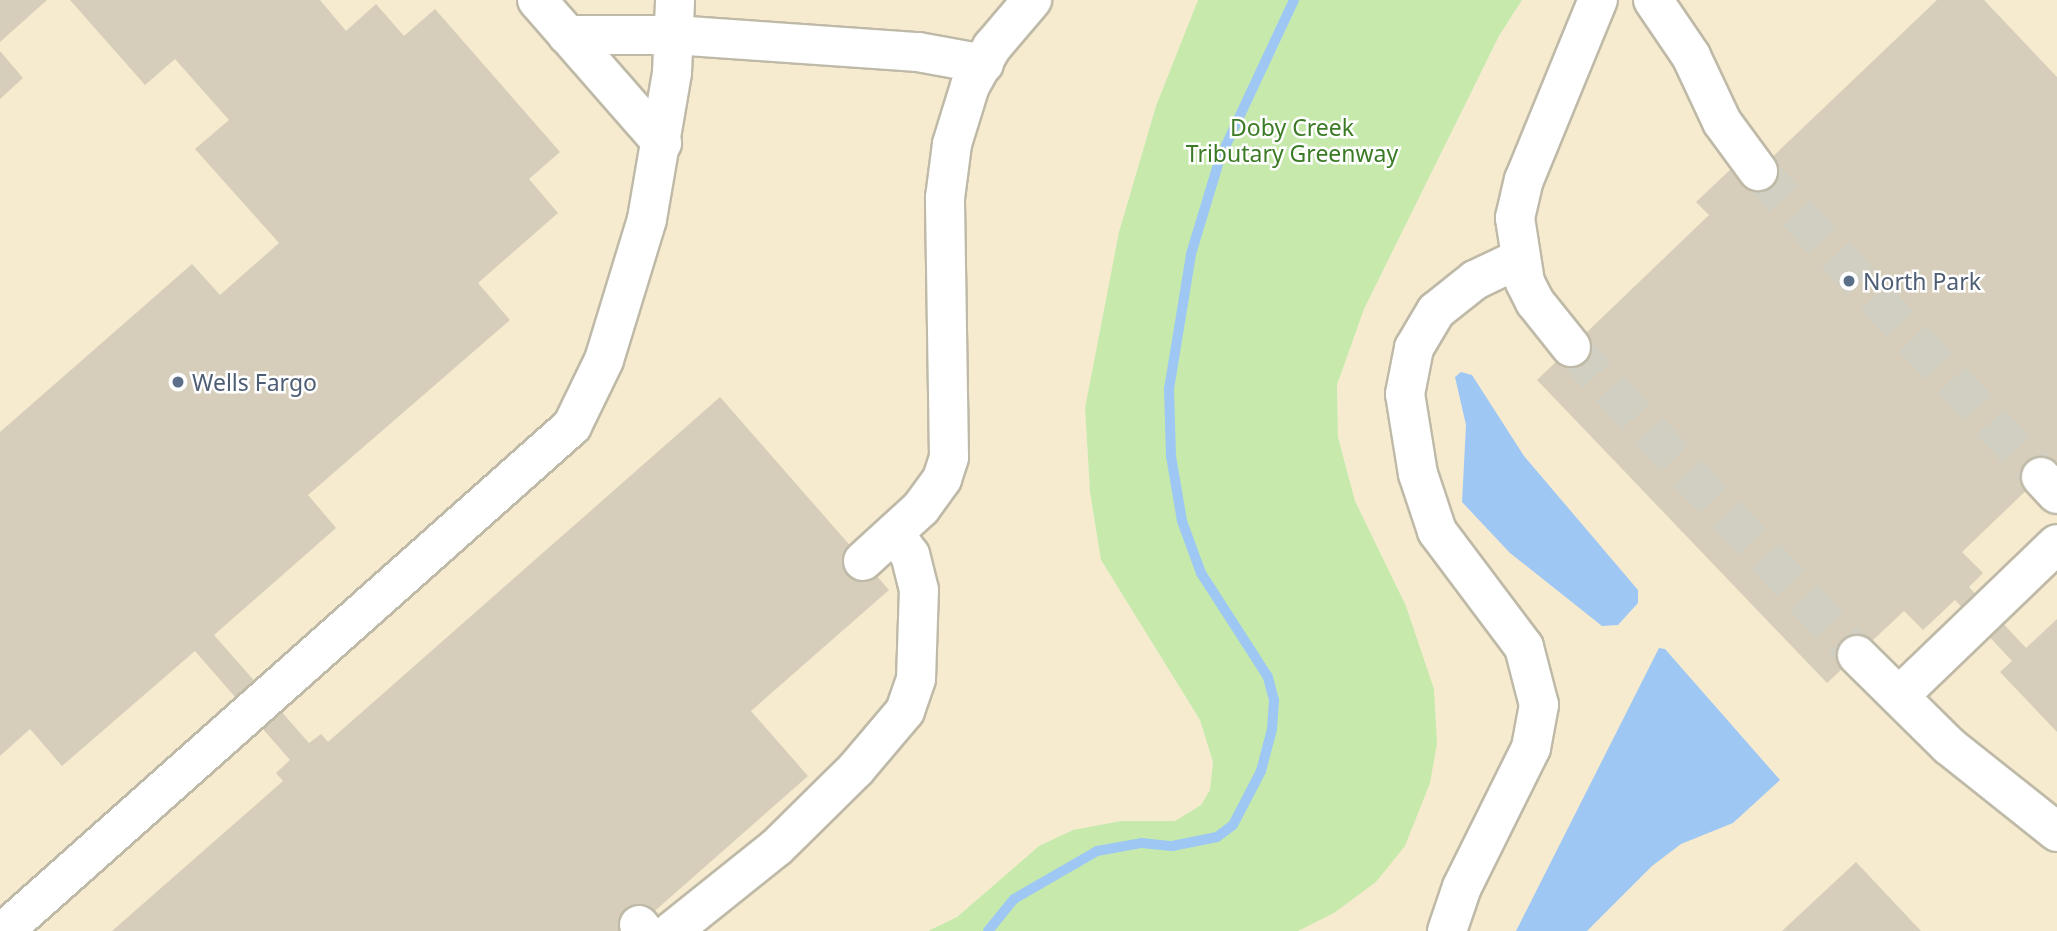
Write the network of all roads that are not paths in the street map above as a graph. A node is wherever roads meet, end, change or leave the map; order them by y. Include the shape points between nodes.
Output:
1 (537, 0) edge
2 (1032, 0) edge
3 (1598, 0) edge
4 (1653, 0) edge
5 (675, 18) edge
6 (568, 35) junction
7 (984, 64) junction
8 (662, 143) junction
9 (1758, 171) tunnel mouth
10 (1519, 259) junction
11 (1571, 347) tunnel mouth
12 (894, 533) junction
13 (2057, 544) edge
14 (863, 561) dead end
15 (1857, 655) tunnel mouth
16 (1899, 696) junction
17 (2057, 832) edge
18 (652, 929) edge
19 (4, 931) edge
20 (1447, 931) edge

1 - 6 lane
2 - 7 lane
3 - 10 lane via 1524,180 1515,218
4 - 9 lane via 1691,56 1722,122
5 - 6 lane
5 - 7 lane
5 - 8 lane
6 - 8 lane
7 - 12 lane via 957,123 946,180 949,457 933,494
8 - 19 lane via 647,219 619,316 584,405 565,436
10 - 11 lane via 1535,302
10 - 20 lane via 1475,280 1436,312 1414,348 1405,394 1418,474 1437,531 1524,647 1539,705 1531,748 1462,887
12 - 14 lane
12 - 18 lane via 910,555 919,590 916,679 905,711 856,769 777,847
13 - 16 lane
15 - 16 lane
16 - 17 lane via 1950,746

